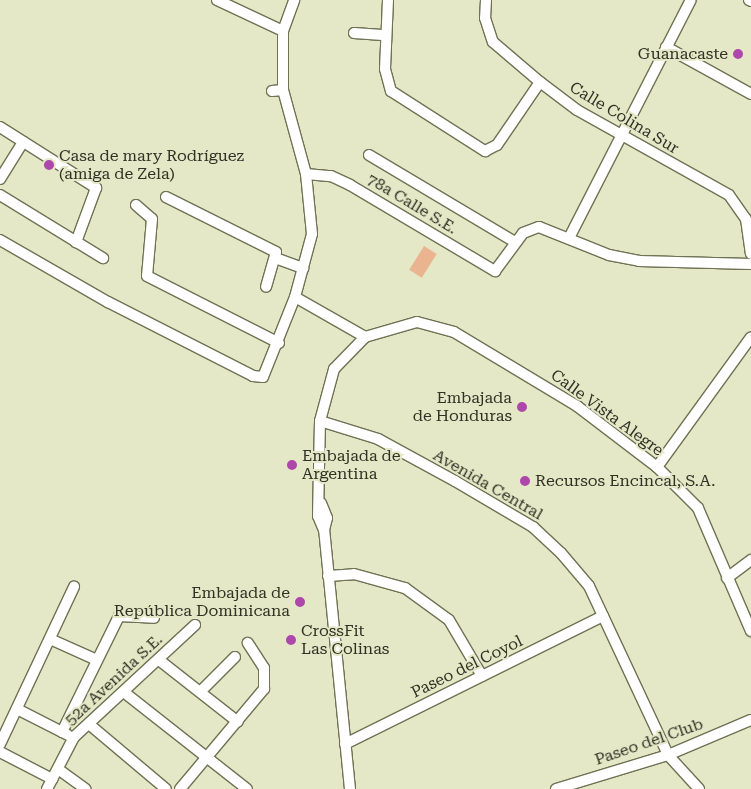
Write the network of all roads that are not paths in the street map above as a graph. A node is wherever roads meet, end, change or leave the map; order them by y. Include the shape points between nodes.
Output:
1 (217, 0) edge
2 (294, 0) edge
3 (388, 0) edge
4 (486, 0) edge
5 (691, 0) edge
6 (283, 31) junction
7 (354, 33) dead end
8 (386, 35) junction
9 (666, 47) junction
10 (540, 82) junction
11 (283, 90) junction
12 (272, 91) dead end
13 (751, 94) edge
14 (0, 127) edge
15 (623, 137) junction
16 (23, 142) junction
17 (369, 154) dead end
18 (306, 174) junction
19 (0, 179) edge
20 (0, 195) edge
21 (166, 197) dead end
22 (136, 205) dead end
23 (568, 238) junction
24 (0, 240) edge
25 (76, 242) junction
26 (515, 242) junction
27 (751, 254) edge
28 (103, 258) dead end
29 (278, 259) junction
30 (751, 264) edge
31 (303, 268) junction
32 (266, 287) dead end
33 (295, 297) junction
34 (365, 337) junction
35 (751, 337) edge
36 (279, 342) junction
37 (320, 421) junction
38 (657, 467) junction
39 (751, 560) edge
40 (328, 576) junction
41 (727, 578) junction
42 (74, 587) dead end
43 (603, 616) junction
44 (154, 618) dead end
45 (196, 625) dead end
46 (751, 630) edge
47 (50, 639) junction
48 (248, 643) dead end
49 (235, 657) dead end
50 (97, 660) junction
51 (159, 660) junction
52 (482, 676) junction
53 (201, 691) junction
54 (125, 693) junction
55 (17, 709) junction
56 (751, 720) edge
57 (238, 722) junction
58 (90, 725) junction
59 (62, 732) junction
60 (74, 737) junction
61 (0, 744) edge
62 (345, 744) junction
63 (0, 752) edge
64 (668, 755) junction
65 (210, 757) junction
66 (58, 769) junction
67 (52, 779) junction
68 (154, 785) edge
69 (47, 789) edge
70 (86, 789) edge
71 (166, 789) edge
72 (180, 789) edge
73 (247, 789) edge
74 (350, 789) edge
75 (556, 789) edge
76 (697, 789) edge

1 - 6 street
2 - 6 street
3 - 8 street
4 - 10 street, Calle Colina Sur via 485,18 493,42
5 - 9 street
6 - 11 street
7 - 8 street
8 - 10 street via 385,68 391,91 485,151 498,146
9 - 13 street
9 - 15 street
10 - 15 street, Calle Colina Sur
11 - 12 street
11 - 18 street
14 - 16 street
15 - 23 street
15 - 27 street, Calle Colina Sur via 729,195 746,219
16 - 19 street
16 - 25 street via 96,188
17 - 26 street
18 - 26 street, 78a Calle S.E. via 331,176 350,185 498,270
18 - 31 street via 312,234
20 - 25 street
21 - 29 street via 274,250
22 - 36 street via 152,219 147,276
23 - 26 street via 539,228 523,233
23 - 30 street via 639,261
24 - 36 street via 108,302 260,377
25 - 28 street
29 - 31 street
29 - 32 street
31 - 33 street
33 - 34 street
33 - 36 street
34 - 37 street via 334,369
34 - 38 street, Calle Vista Alegre via 416,322 454,332 577,406
35 - 38 street
37 - 40 street via 321,504 318,516 324,530
37 - 43 street, Avenida Central via 378,439 533,526 589,586
38 - 41 street, Calle Vista Alegre via 698,508
39 - 41 street
40 - 52 street via 354,574 405,588 449,620
40 - 62 street
41 - 46 street, Calle Vista Alegre
42 - 47 street
43 - 52 street, Paseo del Coyol
43 - 64 street, Avenida Central
44 - 50 street via 118,616
45 - 51 street, 52a Avenida S.E.
47 - 50 street
47 - 55 street
48 - 57 street via 266,678 264,688
49 - 53 street
50 - 59 street
51 - 53 street
51 - 54 street, 52a Avenida S.E.
52 - 62 street, Paseo del Coyol
53 - 57 street
54 - 58 street, 52a Avenida S.E.
54 - 65 street
55 - 59 street
55 - 61 street
56 - 64 street, Paseo del Club
57 - 65 street
58 - 60 street, 52a Avenida S.E.
58 - 68 street
59 - 60 street
60 - 66 street, 52a Avenida S.E.
62 - 74 street
63 - 67 street
64 - 75 street, Paseo del Club
64 - 76 street, Avenida Central
65 - 72 street
65 - 73 street
66 - 67 street, 52a Avenida S.E.
66 - 70 street
67 - 69 street, 52a Avenida S.E.
68 - 71 street

